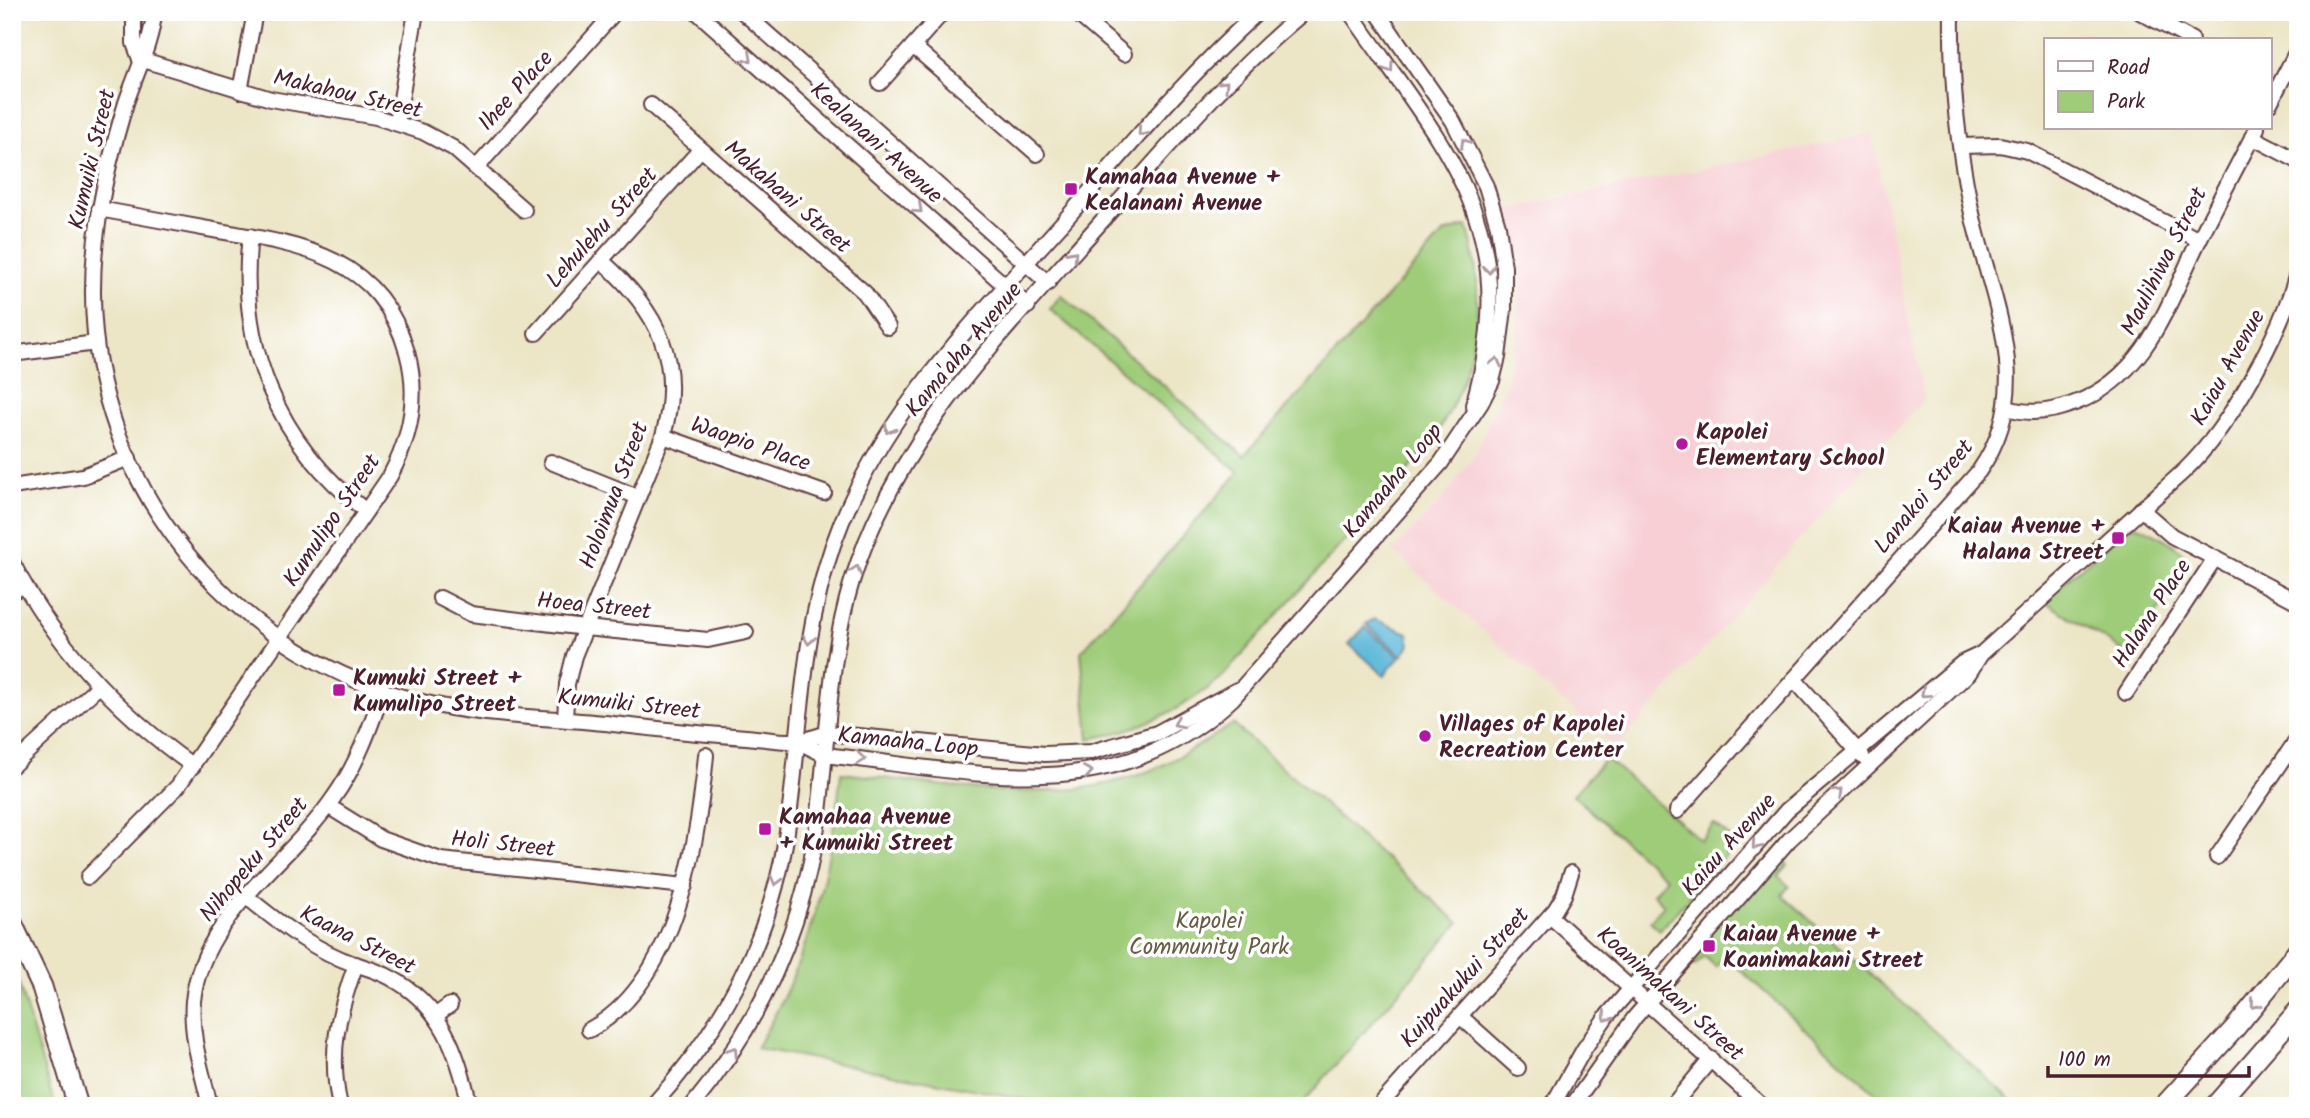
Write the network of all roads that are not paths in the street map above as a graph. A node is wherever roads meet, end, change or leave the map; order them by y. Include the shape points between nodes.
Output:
1 (134, 12) edge
2 (154, 12) edge
3 (255, 12) edge
4 (416, 12) edge
5 (615, 12) edge
6 (697, 12) edge
7 (743, 12) edge
8 (943, 12) edge
9 (1075, 12) edge
10 (1258, 12) edge
11 (1304, 12) edge
12 (1350, 12) edge
13 (1377, 12) edge
14 (1952, 12) edge
15 (2140, 12) edge
16 (2188, 38) edge
17 (913, 46) junction
18 (2298, 49) edge
19 (1125, 54) dead end
20 (140, 59) junction
21 (880, 83) dead end
22 (2274, 83) edge
23 (240, 91) junction
24 (651, 105) dead end
25 (397, 122) junction
26 (2255, 132) edge
27 (1961, 146) junction
28 (700, 150) junction
29 (1037, 154) dead end
30 (2298, 161) edge
31 (477, 167) junction
32 (99, 208) junction
33 (524, 210) dead end
34 (250, 236) junction
35 (2199, 240) junction
36 (603, 261) junction
37 (1026, 264) junction
38 (2298, 271) edge
39 (1048, 283) junction
40 (1006, 286) junction
41 (2295, 293) edge
42 (1028, 306) junction
43 (888, 327) dead end
44 (536, 333) dead end
45 (96, 343) junction
46 (12, 354) edge
47 (2007, 408) junction
48 (1467, 423) junction
49 (663, 436) junction
50 (129, 458) junction
51 (551, 462) dead end
52 (12, 487) edge
53 (824, 493) dead end
54 (638, 497) junction
55 (2141, 509) junction
56 (366, 511) junction
57 (2214, 558) junction
58 (12, 562) edge
59 (18, 589) edge
60 (440, 598) dead end
61 (2298, 602) edge
62 (585, 628) junction
63 (746, 632) dead end
64 (279, 639) junction
65 (1981, 654) junction
66 (1794, 679) junction
67 (99, 686) junction
68 (383, 690) junction
69 (1237, 690) junction
70 (2126, 694) dead end
71 (565, 719) junction
72 (827, 733) junction
73 (2298, 738) edge
74 (797, 741) junction
75 (1857, 750) junction
76 (706, 755) dead end
77 (825, 755) junction
78 (1869, 765) junction
79 (12, 766) edge
80 (193, 766) junction
81 (328, 806) junction
82 (1676, 811) dead end
83 (2217, 857) dead end
84 (1571, 873) dead end
85 (88, 877) dead end
86 (685, 886) junction
87 (247, 897) junction
88 (1550, 916) junction
89 (12, 923) edge
90 (2298, 951) edge
91 (356, 964) junction
92 (1631, 989) junction
93 (1647, 1003) junction
94 (450, 1005) dead end
95 (2298, 1011) edge
96 (436, 1015) junction
97 (1460, 1016) junction
98 (589, 1030) dead end
99 (1711, 1059) junction
100 (1518, 1068) dead end
101 (78, 1106) edge
102 (210, 1106) edge
103 (340, 1106) edge
104 (470, 1106) edge
105 (652, 1106) edge
106 (692, 1106) edge
107 (1379, 1106) edge
108 (1552, 1106) edge
109 (1572, 1106) edge
110 (1672, 1106) edge
111 (1762, 1106) edge
112 (2164, 1106) edge
113 (2216, 1106) edge

1 - 20 street, Kumuiki Street via 134,43
2 - 20 street, Kumuiki Street
3 - 23 street
4 - 25 street
5 - 31 street, Ihee Place
6 -> 40 street, Kealanani Avenue
7 - 37 street, Kealanani Avenue
8 - 17 street
9 - 19 street
10 -> 37 street, Kama'aha Avenue via 1199,67
39 -> 11 street, Kama'aha Avenue via 1221,87
12 -> 48 street, Kamaaha Loop via 1451,159 1478,219 1489,262 1491,308 1485,355
48 -> 13 street, Kamaaha Loop via 1492,381 1502,333 1505,288 1499,226 1468,147
14 - 27 street, Lanakoi Street
15 - 16 street
17 - 21 street
17 - 29 street
18 - 22 street
20 - 23 street, Makahou Street
20 - 32 street, Kumuiki Street
23 - 25 street, Makahou Street
24 - 28 street, Makahani Street
25 - 31 street, Makahou Street via 438,139
26 - 30 street
26 - 35 street, Maulihiwa Street
27 - 35 street via 2000,145 2027,151
27 - 47 street, Lanakoi Street via 1970,204 2008,357
28 - 36 street, Lehulehu Street
28 - 43 street, Makahani Street via 864,293
31 - 33 street, Makahou Street
32 - 34 street, Kumulipo Street
32 - 45 street, Kumuiki Street via 92,276
34 - 56 street via 247,304 269,391 310,458
34 - 56 street, Kumulipo Street via 306,247 344,265 370,287 398,328 412,377 410,428 398,461
35 - 47 street, Maulihiwa Street via 2148,344 2121,376 2063,407 2034,412
36 - 44 street, Lehulehu Street
36 - 49 street, Holoimua Street via 642,300 662,338 670,381
37 - 39 street, Kealanani Avenue
37 - 40 street, Kama'aha Avenue
38 - 41 street, Kaiau Avenue
39 - 42 street, Kama'aha Avenue
40 - 42 street, Kealanani Avenue
40 -> 74 street, Kama'aha Avenue via 913,395 876,451 846,512 814,609
41 - 55 street, Kaiau Avenue via 2219,432 2197,459
72 -> 42 street, Kama'aha Avenue via 843,615 861,554 887,494 936,412
45 - 46 street
45 - 50 street, Kumuiki Street via 106,393
47 - 66 street, Lanakoi Street via 1995,444 1979,471
48 - 69 street, Kamaaha Loop via 1441,463
49 - 53 street, Waopio Place
49 - 54 street, Holoimua Street
50 - 52 street via 83,476
50 - 64 street, Kumuiki Street via 150,502 183,550 222,592
51 - 54 street
54 - 62 street, Holoimua Street
55 - 57 street via 2172,536
55 - 65 street, Kaiau Avenue
56 - 64 street, Kumulipo Street
57 - 61 street
57 - 70 street, Halana Place
58 - 59 street
59 - 67 street
60 - 62 street, Hoea Street via 471,614
62 - 63 street, Hoea Street via 708,640
62 - 71 street, Holoimua Street via 570,671
64 - 68 street, Kumuiki Street via 331,669
64 - 80 street, Kumulipo Street
65 -> 75 street, Kaiau Avenue via 1962,663
65 - 78 street, Kaiau Avenue via 1969,673
66 - 75 street
66 - 82 street, Lanakoi Street
67 - 79 street
67 - 80 street via 125,713
68 - 71 street, Kumuiki Street via 449,707
68 - 81 street, Nihopeku Street via 358,757
69 -> 72 street, Kamaaha Loop via 1157,733 1091,752 1045,754
77 -> 69 street, Kamaaha Loop via 1018,776 1077,774 1161,750 1202,726
71 - 74 street, Kumuiki Street
72 - 74 street, Kamaaha Loop
72 - 77 street, Kama'aha Avenue
73 - 83 street
74 - 77 street, Kamaaha Loop
74 -> 105 street, Kama'aha Avenue via 785,842 761,932 720,1016 686,1067
75 - 78 street
75 -> 92 street, Kaiau Avenue via 1774,823
76 - 86 street via 700,821
106 -> 77 street, Kama'aha Avenue via 746,1031 788,942 812,857
93 -> 78 street, Kaiau Avenue via 1800,828
80 - 85 street, Kumulipo Street via 168,800
81 - 86 street, Holi Street via 382,839 441,860
81 - 87 street, Nihopeku Street
84 - 88 street, Kuipuakukui Street
86 - 98 street via 664,940 640,982 620,1010
87 - 91 street, Kaana Street via 302,939
87 - 102 street, Nihopeku Street via 212,942 195,991 194,1037
88 - 92 street, Koanimakani Street
88 - 97 street, Kuipuakukui Street
89 - 101 main road via 42,988
90 -> 112 main road
91 - 96 street, Kaana Street via 403,985
91 - 103 street via 333,1046
92 - 93 street, Koanimakani Street
92 -> 108 street, Kaiau Avenue via 1584,1049
93 - 99 street, Koanimakani Street
93 - 109 street, Kaiau Avenue
94 - 96 street
95 - 113 main road
96 - 104 street, Kaana Street via 457,1054
97 - 100 street
97 - 107 street, Kuipuakukui Street
99 - 110 street
99 - 111 street, Koanimakani Street

